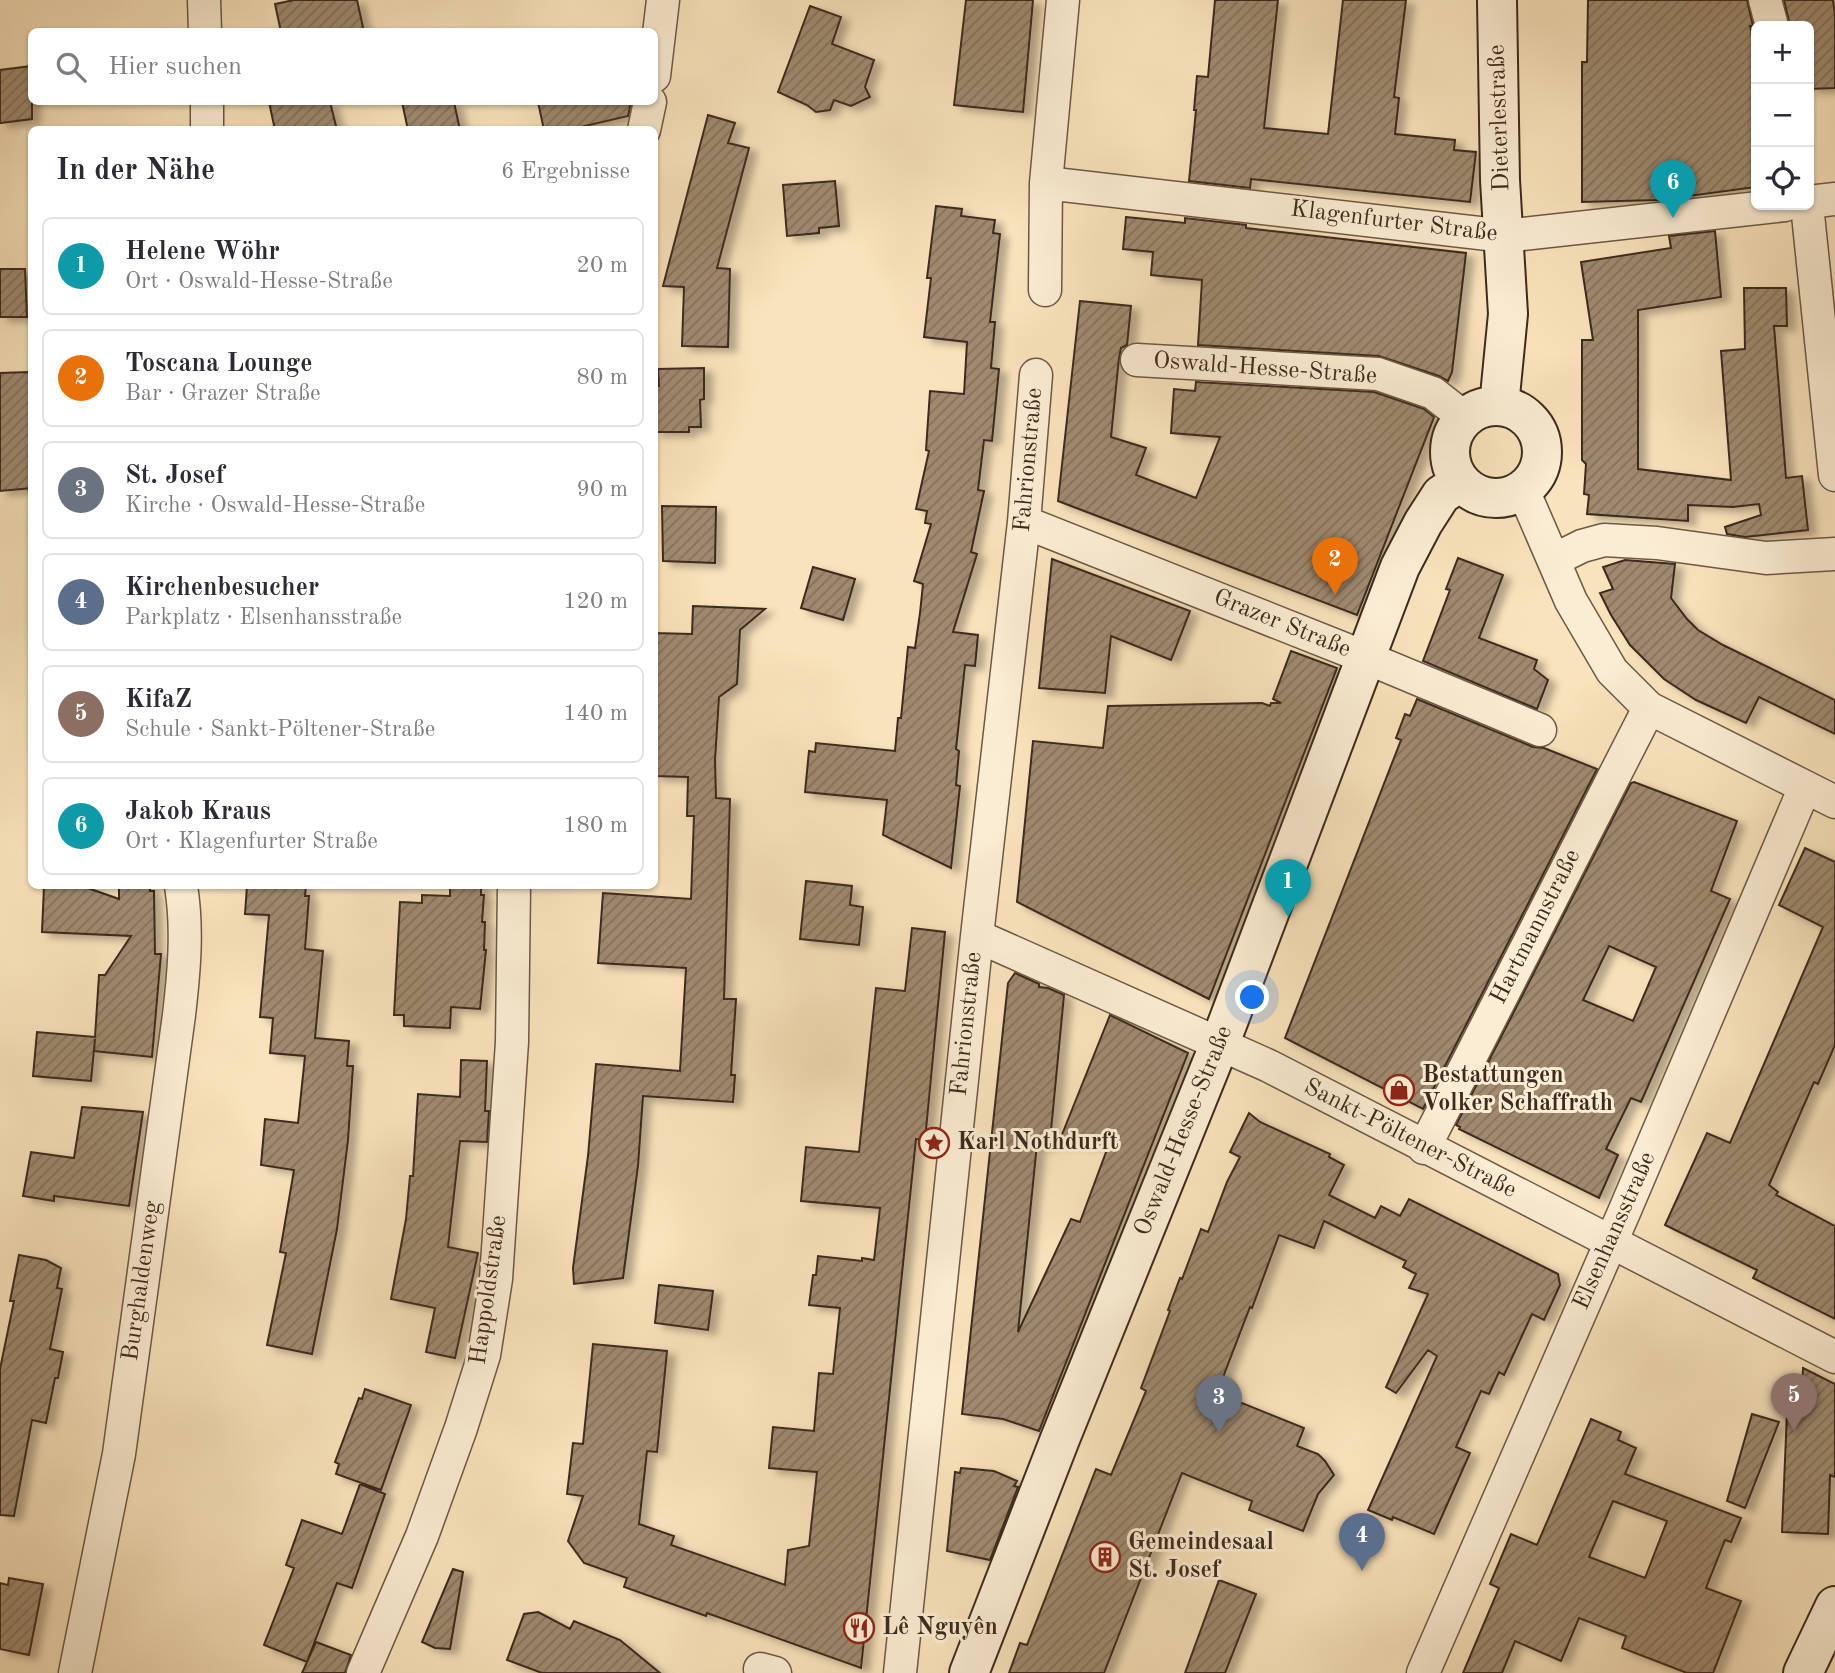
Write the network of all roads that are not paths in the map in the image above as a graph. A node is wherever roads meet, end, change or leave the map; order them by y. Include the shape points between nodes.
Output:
1 (204, 0) edge
2 (663, 0) edge
3 (1063, 0) edge
4 (1497, 0) edge
5 (1765, 0) edge
6 (1771, 21) edge
7 (205, 28) edge
8 (658, 42) edge
9 (206, 105) edge
10 (649, 105) edge
11 (207, 126) edge
12 (645, 126) edge
13 (1045, 183) junction
14 (1835, 199) edge
15 (1814, 202) edge
16 (1751, 209) edge
17 (1809, 210) edge
18 (1505, 236) junction
19 (1045, 290) dead end
20 (1138, 360) dead end
21 (1036, 375) dead end
22 (1482, 412) junction
23 (1835, 475) edge
24 (1460, 482) junction
25 (1523, 490) junction
26 (1024, 522) junction
27 (1835, 554) edge
28 (1554, 560) junction
29 (1367, 658) junction
30 (1649, 708) junction
31 (1540, 730) dead end
32 (1805, 787) junction
33 (1835, 802) edge
34 (182, 889) edge
35 (514, 889) edge
36 (976, 936) junction
37 (1220, 1043) junction
38 (1424, 1148) junction
39 (1612, 1241) junction
40 (1835, 1357) edge
41 (1835, 1606) edge
42 (75, 1673) edge
43 (363, 1673) edge
44 (900, 1673) edge
45 (969, 1673) edge
46 (1423, 1673) edge
47 (1803, 1673) edge

1 - 7 street
2 - 8 street
3 - 13 street
4 - 18 street, Dieterlestraße
5 - 6 street
9 - 11 street
10 - 12 street
13 - 18 street, Klagenfurter Straße
13 - 19 street
14 - 15 street
16 - 18 street, Klagenfurter Straße
17 - 23 street
18 - 22 street via 1508,314
20 - 22 street, Oswald-Hesse-Straße via 1378,374
21 - 26 street, Fahrionstraße
22 - 24 street via 1456,429 1450,442 1449,456
22 - 25 street, Oswald-Hesse-Straße via 1514,410 1528,418 1538,432 1541,464
24 - 25 street via 1483,497 1511,496
24 - 29 street, Oswald-Hesse-Straße via 1441,495 1417,534
25 - 28 street
26 - 29 street, Grazer Straße
26 - 36 street, Fahrionstraße
27 - 28 street via 1766,558 1604,540
28 - 30 street via 1571,601 1612,671
29 - 31 street, Grazer Straße
29 - 37 street, Oswald-Hesse-Straße
30 - 32 street
30 - 38 street, Hartmannstraße
32 - 33 street
32 - 39 street, Elsenhansstraße
34 - 42 street, Burghaldenweg via 185,968 179,1015 118,1454
35 - 43 street, Happoldstraße via 510,1070 496,1279 484,1354 422,1536
36 - 37 street, Sankt-Pöltener-Straße
36 - 44 street, Fahrionstraße
37 - 38 street, Sankt-Pöltener-Straße
37 - 45 street, Oswald-Hesse-Straße
38 - 39 street, Sankt-Pöltener-Straße
39 - 40 street, Sankt-Pöltener-Straße
39 - 46 street, Elsenhansstraße
41 - 47 street

